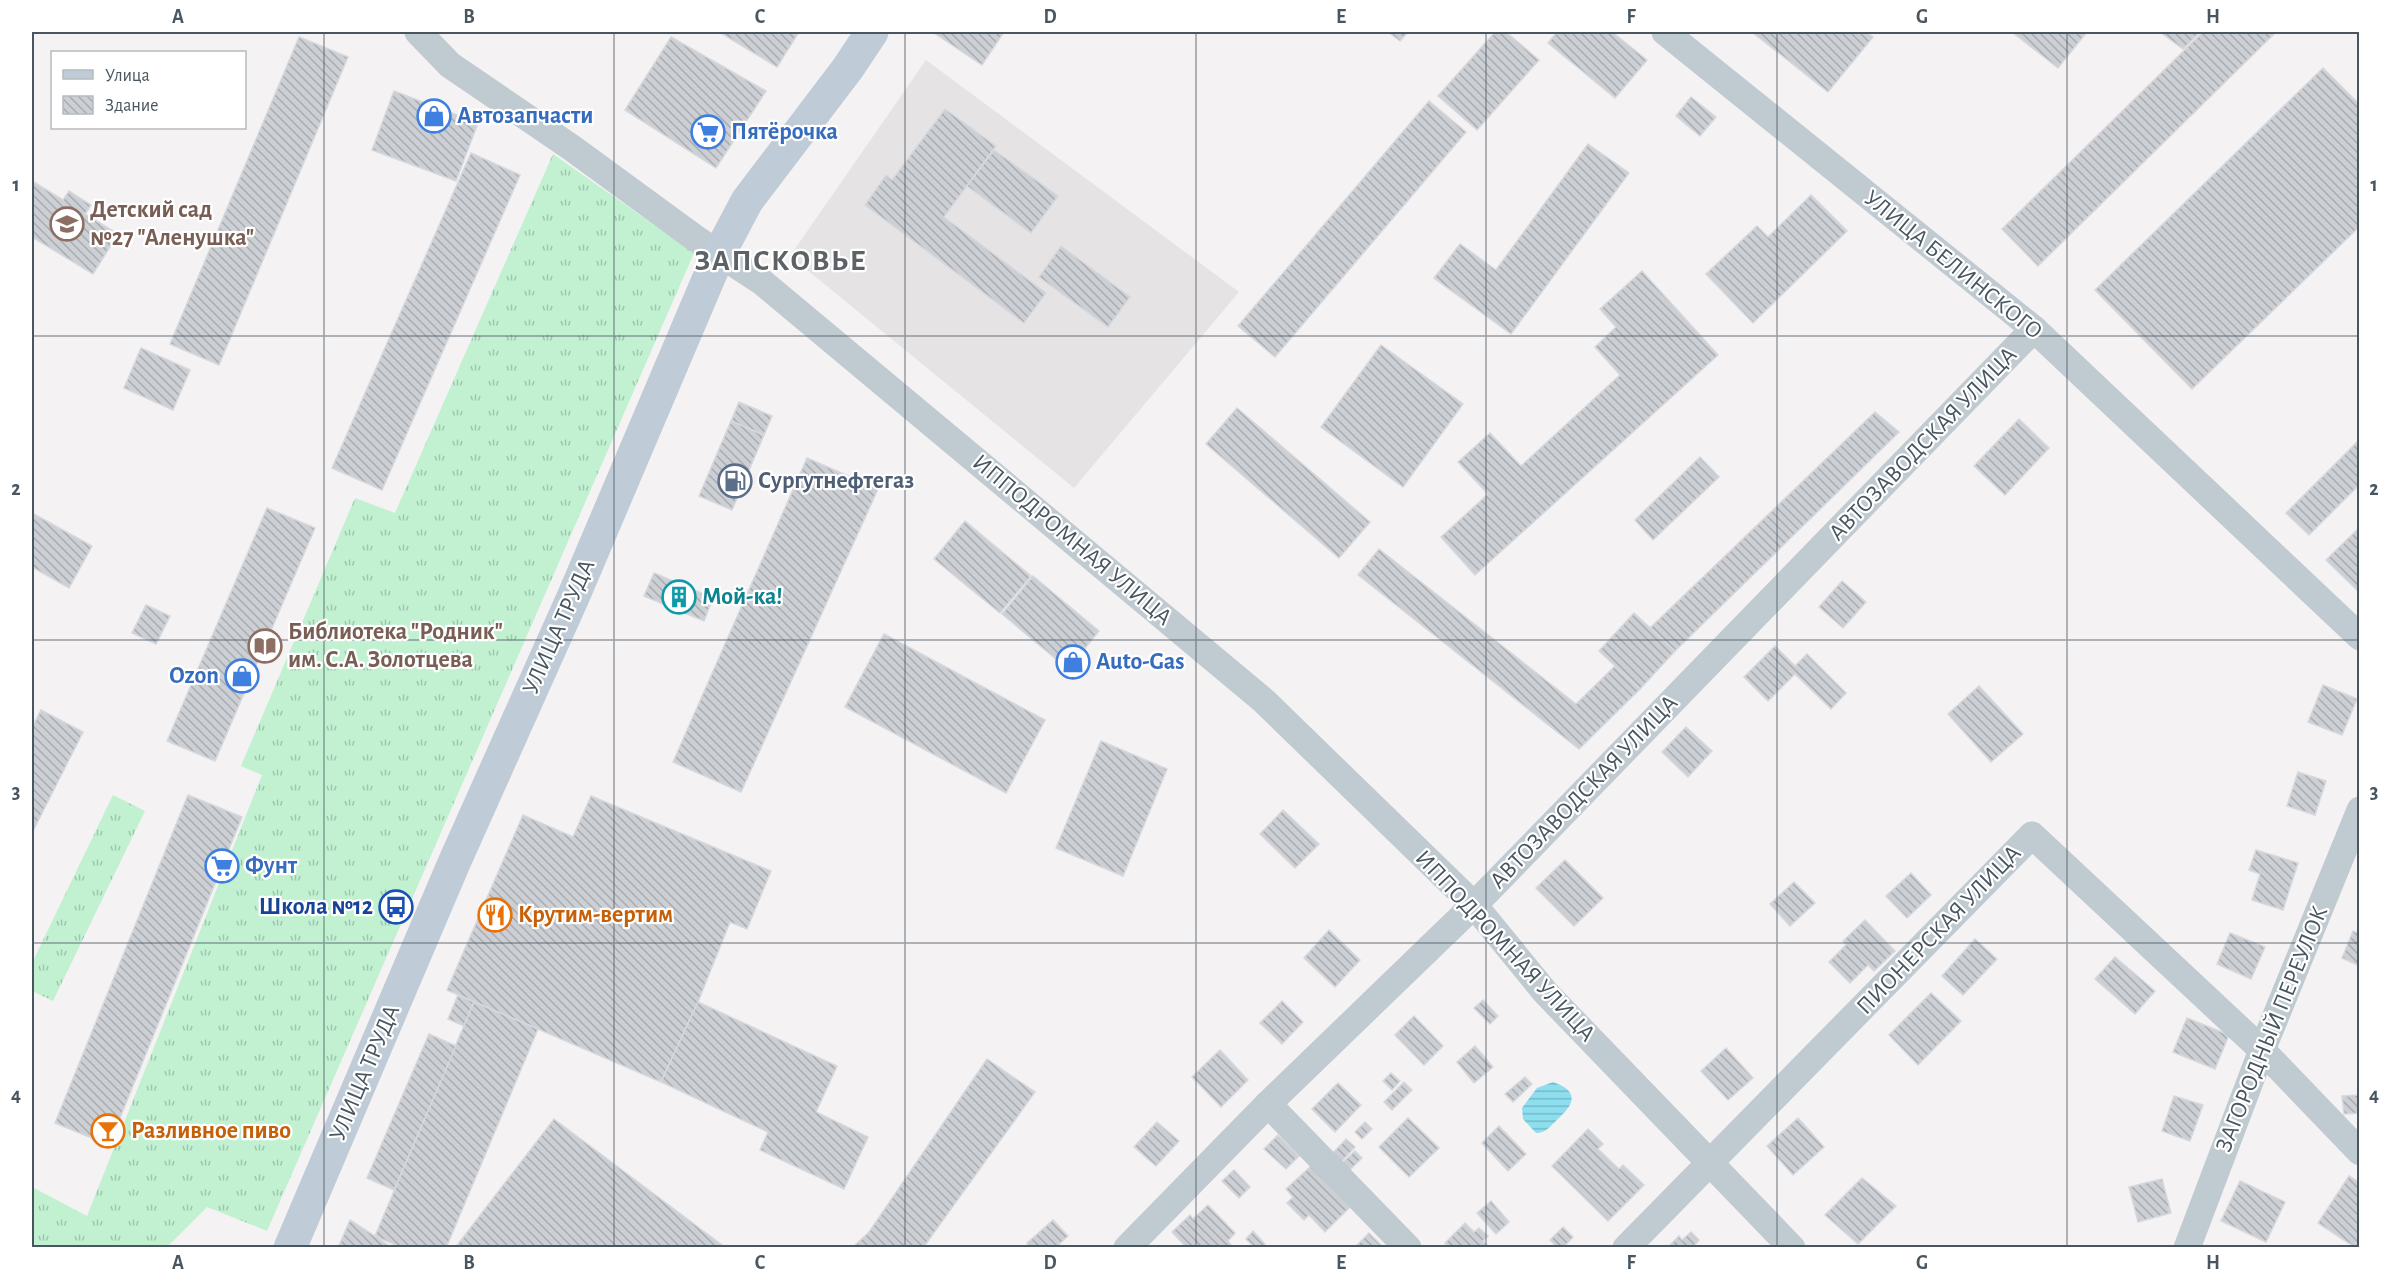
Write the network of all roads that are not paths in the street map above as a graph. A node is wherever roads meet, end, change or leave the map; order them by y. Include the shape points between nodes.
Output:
1 (418, 32) edge
2 (872, 32) edge
3 (1665, 32) edge
4 (719, 254) junction
5 (2034, 329) junction
6 (2360, 637) edge
7 (2360, 810) edge
8 (1474, 905) junction
9 (2262, 1050) junction
10 (1268, 1104) junction
11 (2360, 1152) edge
12 (1710, 1162) junction
13 (290, 1248) edge
14 (1127, 1248) edge
15 (1408, 1248) edge
16 (1626, 1248) edge
17 (1792, 1248) edge
18 (2187, 1248) edge

1 - 4 street, ИППОДРОМНАЯ УЛИЦА via 450,65
2 - 4 main road, УЛИЦА ТРУДА via 747,201
3 - 5 street, УЛИЦА БЕЛИНСКОГО
4 - 8 street, ИППОДРОМНАЯ УЛИЦА via 762,282 824,332 1264,700
4 - 13 main road, УЛИЦА ТРУДА
5 - 6 street, УЛИЦА БЕЛИНСКОГО
5 - 8 street, АВТОЗАВОДСКАЯ УЛИЦА
7 - 9 street, ЗАГОРОДНЫЙ ПЕРЕУЛОК
8 - 10 street, АВТОЗАВОДСКАЯ УЛИЦА
8 - 12 street, ИППОДРОМНАЯ УЛИЦА via 1545,992
9 - 11 street, ПИОНЕРСКАЯ УЛИЦА
9 - 12 street, ПИОНЕРСКАЯ УЛИЦА via 2032,835
9 - 18 street, ЗАГОРОДНЫЙ ПЕРЕУЛОК
10 - 14 street, АВТОЗАВОДСКАЯ УЛИЦА
10 - 15 street
12 - 16 street, ПИОНЕРСКАЯ УЛИЦА
12 - 17 street, ИППОДРОМНАЯ УЛИЦА

